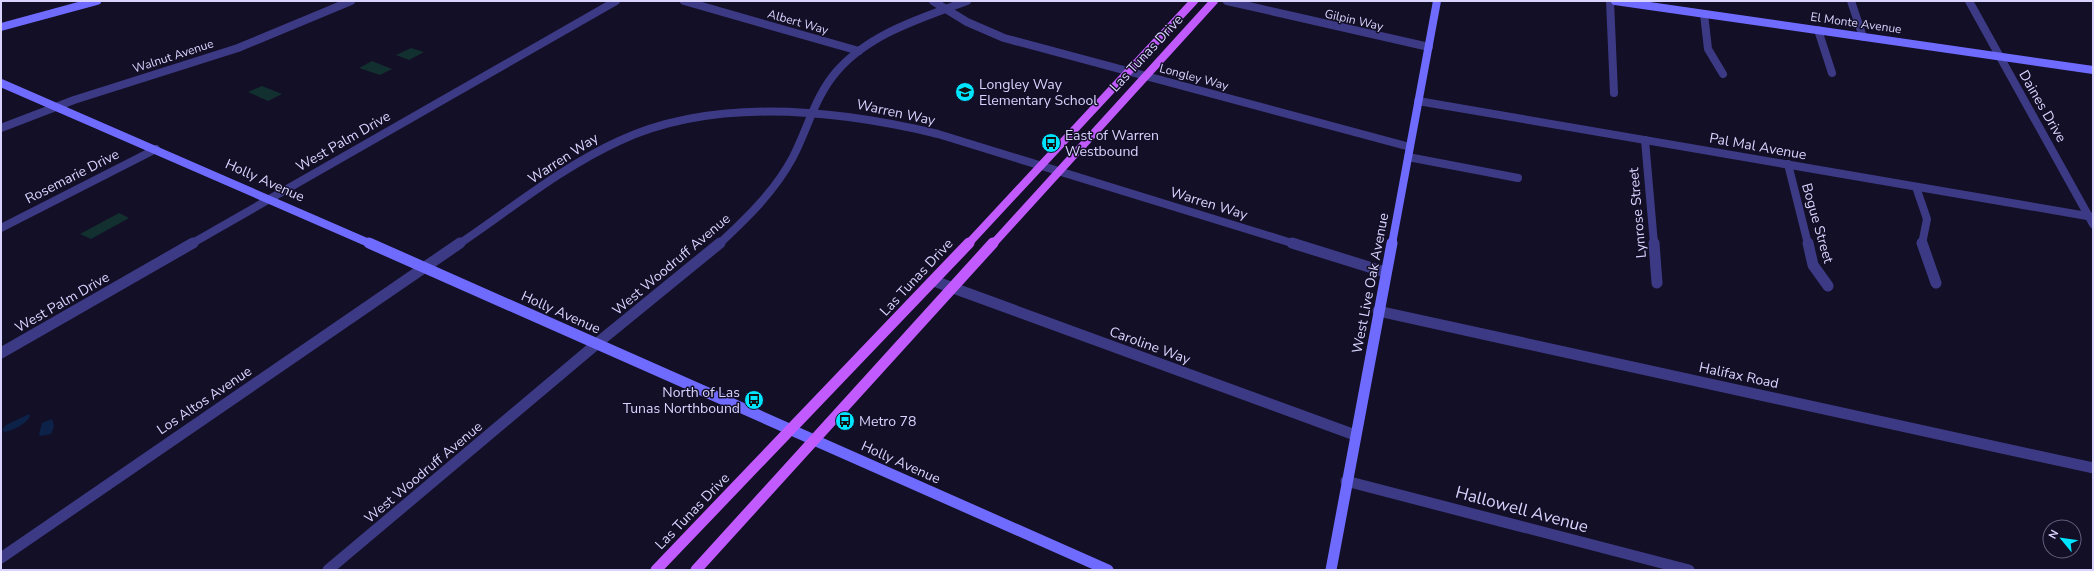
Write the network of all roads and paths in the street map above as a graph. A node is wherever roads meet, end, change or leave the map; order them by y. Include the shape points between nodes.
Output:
1 (97, 1) edge
2 (350, 1) edge
3 (616, 1) edge
4 (684, 1) edge
5 (933, 1) edge
6 (967, 1) edge
7 (1194, 1) edge
8 (1214, 1) edge
9 (1227, 1) edge
10 (1437, 1) edge
11 (1610, 1) edge
12 (1615, 1) edge
13 (1851, 1) edge
14 (1969, 1) edge
15 (944, 10) junction
16 (1704, 14) junction
17 (1, 27) edge
18 (1818, 30) junction
19 (1864, 37) junction
20 (1429, 47) junction
21 (859, 51) junction
22 (1998, 56) junction
23 (2093, 70) edge
24 (1128, 72) junction
25 (1832, 73) dead end
26 (1723, 74) dead end
27 (1144, 77) junction
28 (1, 83) edge
29 (1614, 93) dead end
30 (1418, 101) junction
31 (53, 106) junction
32 (812, 114) junction
33 (1, 128) edge
34 (1644, 140) junction
35 (1410, 147) junction
36 (156, 148) junction
37 (1408, 157) junction
38 (1788, 164) junction
39 (1042, 166) junction
40 (1059, 171) junction
41 (1518, 178) dead end
42 (1916, 187) junction
43 (271, 199) junction
44 (2091, 219) edge
45 (1, 228) edge
46 (424, 268) junction
47 (1385, 272) junction
48 (934, 281) junction
49 (1657, 283) dead end
50 (1936, 283) dead end
51 (1828, 286) dead end
52 (954, 288) junction
53 (1378, 311) junction
54 (597, 345) junction
55 (1, 353) edge
56 (789, 429) junction
57 (1355, 435) junction
58 (815, 440) junction
59 (2093, 468) edge
60 (1346, 481) junction
61 (1, 558) edge
62 (328, 570) edge
63 (656, 570) edge
64 (696, 570) edge
65 (1108, 570) edge
66 (1331, 570) edge
67 (1689, 570) edge

1 - 17 street
2 - 31 street, Walnut Avenue via 283,31 200,61
3 - 43 street, West Palm Drive
4 - 21 street, Albert Way
5 - 15 street, Longley Way
6 - 15 street, West Woodruff Avenue
7 - 24 main road, Las Tunas Drive
8 - 27 main road, Las Tunas Drive
9 - 20 street, Gilpin Way
10 - 20 street, West Live Oak Avenue
11 - 29 street
12 - 16 street, El Monte Avenue
13 - 19 street
14 - 22 street, Daines Drive
15 - 21 street, West Woodruff Avenue via 894,29
15 - 24 street, Longley Way via 982,30 1004,38
16 - 18 street, El Monte Avenue
16 - 26 street via 1708,49
18 - 19 street, El Monte Avenue
18 - 25 street
19 - 22 street, El Monte Avenue
20 - 30 street, West Live Oak Avenue
21 - 32 street, West Woodruff Avenue via 828,82
22 - 23 street, El Monte Avenue
22 - 44 street, Daines Drive via 2028,104
24 - 27 street, Longley Way
24 - 39 main road, Las Tunas Drive
27 - 35 street, Longley Way
27 - 40 main road, Las Tunas Drive
28 - 31 street, Holly Avenue
30 - 34 street, Pal Mal Avenue
30 - 35 street, West Live Oak Avenue
31 - 33 street, Walnut Avenue
31 - 36 street, Holly Avenue
32 - 39 street, Warren Way via 868,118 914,127
32 - 46 street, Warren Way via 737,112 678,121 614,142 580,161
32 - 54 street, West Woodruff Avenue via 794,156 755,210 708,254
34 - 38 street, Pal Mal Avenue
34 - 49 street, Lynrose Street
35 - 37 street, West Live Oak Avenue
36 - 43 street, Holly Avenue
36 - 45 street, Rosemarie Drive
37 - 41 street
37 - 47 street, West Live Oak Avenue
38 - 42 street, Pal Mal Avenue
38 - 51 street, Bogue Street via 1813,265
39 - 40 street, Warren Way
39 - 48 main road, Las Tunas Drive
40 - 47 street, Warren Way
40 - 52 main road, Las Tunas Drive
42 - 44 street, Pal Mal Avenue
42 - 50 street via 1928,219 1922,245
43 - 46 street, Holly Avenue
43 - 55 street, West Palm Drive
46 - 54 street, Holly Avenue
46 - 61 street, Los Altos Avenue
47 - 53 street, West Live Oak Avenue
48 - 52 street, Caroline Way
48 - 56 main road, Las Tunas Drive
52 - 57 street, Caroline Way
52 - 58 main road, Las Tunas Drive
53 - 57 street, West Live Oak Avenue
53 - 59 street, Halifax Road
54 - 56 street, Holly Avenue
54 - 62 street, West Woodruff Avenue
56 - 58 street, Holly Avenue
56 - 63 main road, Las Tunas Drive
57 - 60 street, West Live Oak Avenue
58 - 64 main road, Las Tunas Drive
58 - 65 street, Holly Avenue
60 - 66 street, West Live Oak Avenue
60 - 67 street, Hallowell Avenue

